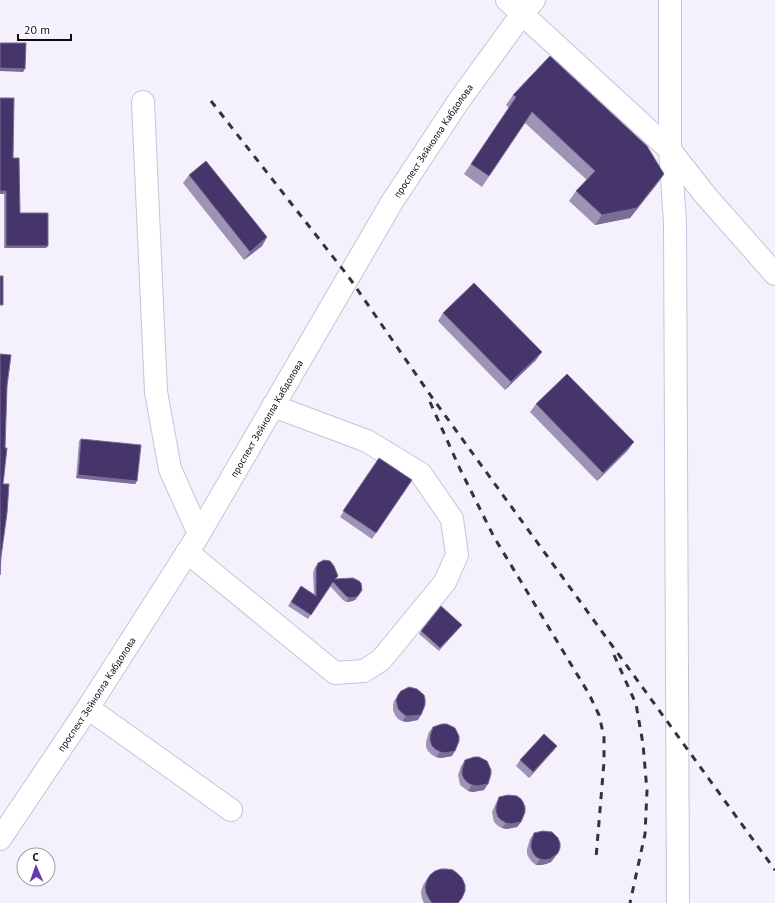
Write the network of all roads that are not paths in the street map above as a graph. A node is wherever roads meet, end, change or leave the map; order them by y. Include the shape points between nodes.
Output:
1 (670, 0) edge
2 (521, 5) edge
3 (143, 102) dead end
4 (670, 150) junction
5 (775, 274) edge
6 (273, 406) junction
7 (199, 534) junction
8 (187, 552) junction
9 (88, 708) junction
10 (231, 810) dead end
11 (0, 839) edge
12 (678, 903) edge

1 - 4 street
2 - 4 street
2 - 6 street, проспект Зейнолла Кабдолова via 392,202
3 - 7 street via 156,392 170,469
4 - 5 street via 706,196
4 - 12 street via 675,230
6 - 7 street, проспект Зейнолла Кабдолова
6 - 8 street via 367,441 421,474 452,519 457,555 445,582 381,660 364,671 335,673
7 - 8 street, проспект Зейнолла Кабдолова
8 - 9 street, проспект Зейнолла Кабдолова
9 - 10 street
9 - 11 street, проспект Зейнолла Кабдолова

